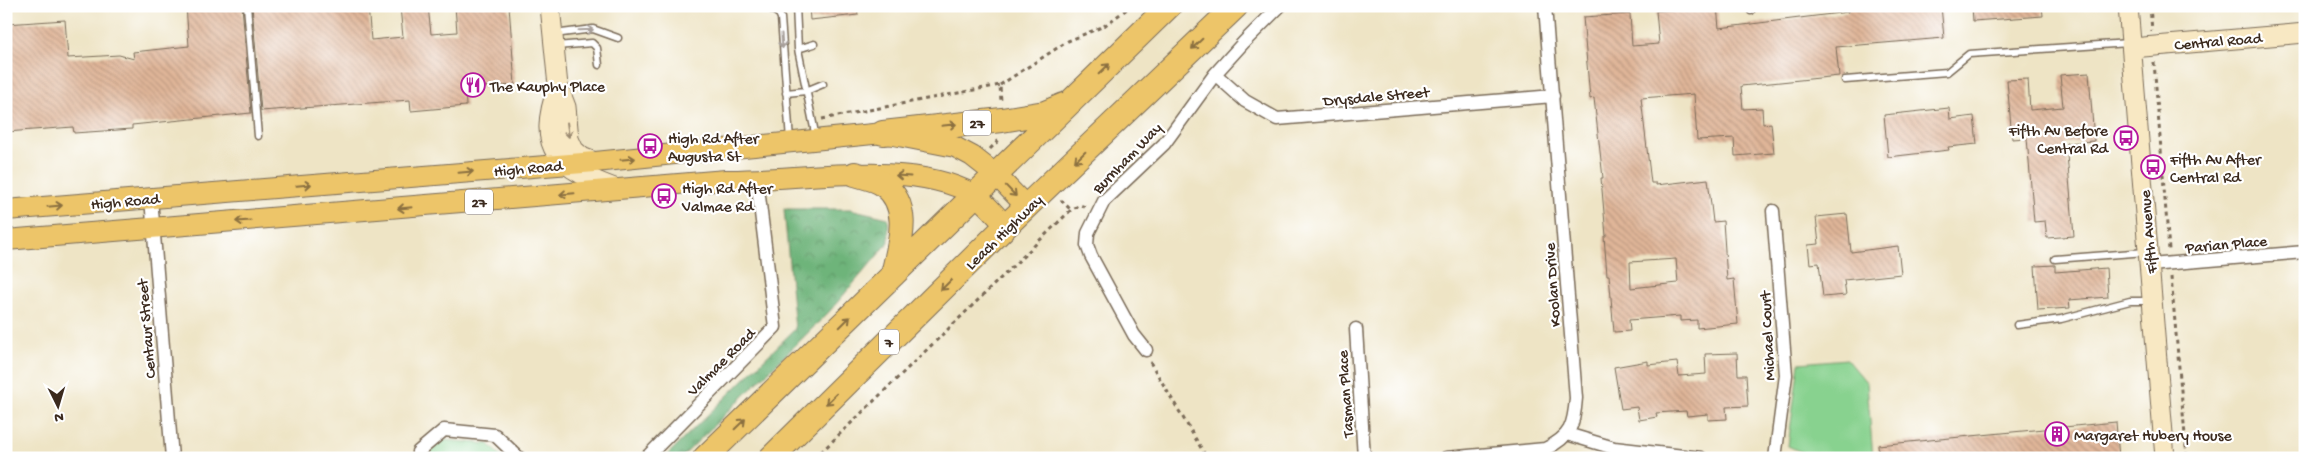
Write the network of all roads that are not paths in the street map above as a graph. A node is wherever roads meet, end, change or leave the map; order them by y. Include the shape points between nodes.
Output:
1 (247, 6) edge
2 (550, 6) edge
3 (796, 6) edge
4 (1169, 6) edge
5 (1236, 6) edge
6 (1280, 6) edge
7 (1545, 6) edge
8 (2128, 6) edge
9 (770, 8) dead end
10 (2305, 33) edge
11 (618, 38) dead end
12 (553, 40) junction
13 (814, 44) dead end
14 (2132, 45) junction
15 (798, 49) junction
16 (599, 66) dead end
17 (1215, 74) junction
18 (1844, 80) dead end
19 (824, 84) dead end
20 (558, 86) junction
21 (806, 91) junction
22 (786, 93) junction
23 (1553, 96) junction
24 (1069, 103) junction
25 (883, 133) junction
26 (258, 136) dead end
27 (549, 140) junction
28 (817, 142) junction
29 (790, 144) junction
30 (595, 162) junction
31 (563, 163) junction
32 (526, 167) junction
33 (855, 174) junction
34 (995, 174) junction
35 (757, 180) junction
36 (617, 189) junction
37 (975, 195) junction
38 (151, 198) junction
39 (1027, 207) junction
40 (6, 210) edge
41 (1773, 212) dead end
42 (1006, 226) junction
43 (153, 228) junction
44 (6, 240) edge
45 (2305, 252) edge
46 (2055, 259) dead end
47 (2150, 259) junction
48 (893, 275) junction
49 (2153, 301) junction
50 (2016, 325) dead end
51 (1356, 328) dead end
52 (1146, 350) dead end
53 (1567, 434) junction
54 (172, 458) edge
55 (418, 458) edge
56 (519, 458) edge
57 (646, 458) edge
58 (705, 458) edge
59 (771, 458) edge
60 (1364, 458) edge
61 (1446, 458) edge
62 (1700, 458) edge
63 (1775, 458) edge
64 (2165, 458) edge

1 - 26 lane
2 - 12 street
3 - 15 lane
24 -> 4 highway
5 -> 39 highway, Leach Highway / 7
6 - 17 street, Burnham Way
7 - 23 street, Koolan Drive
8 - 14 street, Fifth Avenue
9 -> 22 lane via 781,18
10 - 14 street, Central Road
12 -> 11 lane via 593,29
12 - 16 lane via 592,43 597,48
12 - 20 street
13 - 15 lane
14 - 18 lane via 1969,54 1947,72
14 - 47 street, Fifth Avenue
15 - 21 lane
17 - 23 street, Drysdale Street via 1245,101 1277,119
17 - 52 street, Burnham Way via 1164,144 1104,201 1088,233 1087,245 1091,256
19 - 21 lane
20 - 27 street via 549,109
20 -> 30 street via 574,150
21 - 22 lane
21 - 28 lane
22 - 29 lane
23 - 53 street, Koolan Drive via 1576,398 1574,419
25 -> 24 highway, 27 via 1002,120 1045,113
24 - 34 highway
25 - 28 main road, High Road / 27
25 - 34 main road, High Road / 27 via 955,147
27 - 31 street
27 - 32 street via 541,155
28 - 29 main road, High Road / 27
30 -> 29 main road, High Road / 27
30 - 31 main road, High Road / 27
31 - 32 main road, High Road / 27
31 - 36 street via 585,177
38 -> 32 main road, High Road / 27
33 - 35 main road, High Road / 27
37 -> 33 main road, High Road / 27 via 951,184 910,176
33 - 48 highway, 27 via 884,185 901,211 903,223
34 - 37 highway
34 -> 39 main road, High Road / 27
35 - 36 main road, High Road / 27
35 - 57 street, Valmae Road via 775,327
36 -> 43 main road, High Road / 27
37 - 42 main road, High Road / 27
37 - 48 highway
40 -> 38 main road, High Road / 27
38 - 43 street, Centaur Street
39 - 42 highway, Leach Highway / 7
41 - 63 street, Michael Court via 1786,375
42 -> 59 highway, Leach Highway / 7
43 - 44 main road, High Road / 27
43 - 54 street, Centaur Street
45 - 47 street, Parian Place
46 - 47 lane
47 - 49 street, Fifth Avenue
58 -> 48 highway
49 - 50 lane via 2130,302
49 - 64 street, Fifth Avenue
51 - 60 street, Tasman Place
53 - 61 street via 1545,449
53 - 62 street via 1614,448
55 - 56 street via 418,452 444,430 495,435

